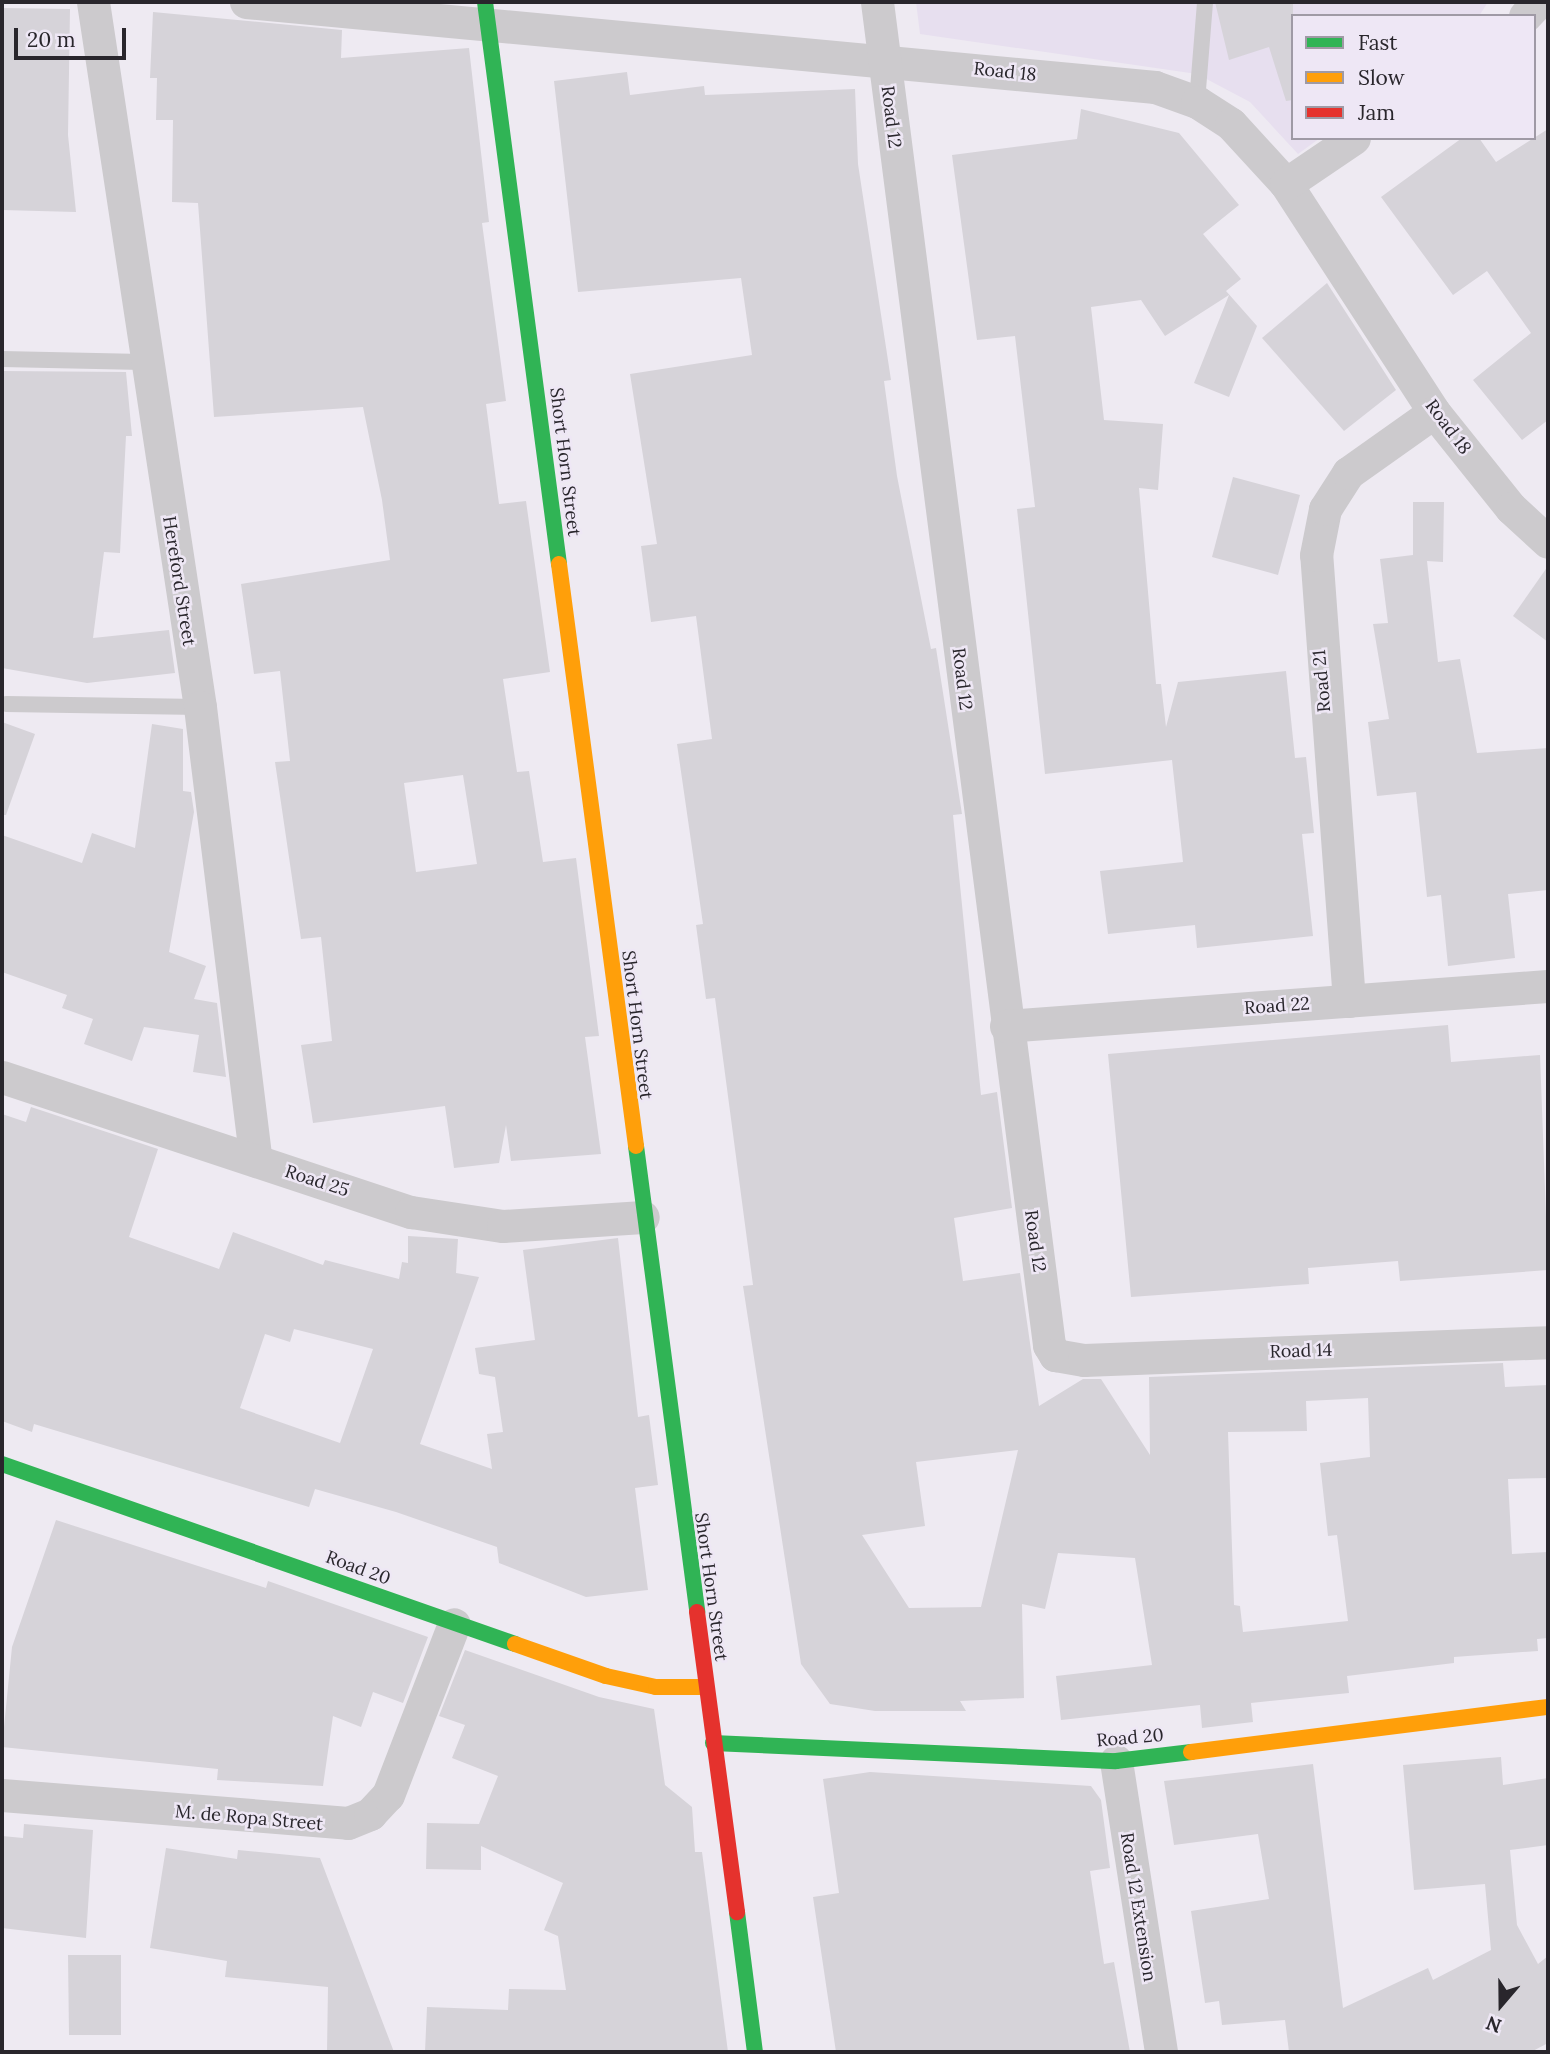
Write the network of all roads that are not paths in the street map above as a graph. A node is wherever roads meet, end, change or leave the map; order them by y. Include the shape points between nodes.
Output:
1 (93, 2) edge
2 (246, 2) edge
3 (877, 2) edge
4 (1205, 2) edge
5 (487, 13) edge
6 (884, 60) junction
7 (1197, 102) junction
8 (1351, 140) edge
9 (1286, 184) junction
10 (2, 359) edge
11 (143, 362) junction
12 (1434, 412) junction
13 (1548, 542) edge
14 (6, 704) dead end
15 (200, 707) junction
16 (1548, 986) edge
17 (1349, 1001) junction
18 (1006, 1026) junction
19 (2, 1077) edge
20 (256, 1161) junction
21 (643, 1217) junction
22 (1548, 1342) edge
23 (1055, 1355) joint
24 (2, 1464) edge
25 (454, 1624) junction
26 (706, 1687) junction
27 (1548, 1707) edge
28 (713, 1743) junction
29 (1116, 1761) junction
30 (2, 1795) edge
31 (755, 2052) edge
32 (1161, 2052) edge

1 - 11 street, Hereford Street
2 - 5 street, Road 18
3 - 6 street, Road 12
4 - 7 lane
5 - 6 street, Road 18
5 - 21 street, Short Horn Street
6 - 7 street, Road 18 via 1155,87
6 - 18 street, Road 12
7 - 9 street, Road 18 via 1231,124
8 - 9 street
9 - 12 street, Road 18
10 - 11 lane
11 - 15 street, Hereford Street
12 - 13 street, Road 18 via 1511,508
12 - 17 street, Road 21 via 1348,473 1325,509 1316,555
14 - 15 lane
15 - 20 street, Hereford Street
16 - 17 street, Road 22
17 - 18 street, Road 22
18 - 23 street, Road 12
19 - 20 street, Road 25
20 - 21 street, Road 25 via 411,1212 464,1222 503,1226
21 - 26 street, Short Horn Street
22 - 23 street, Road 14 via 1084,1360
24 - 25 street, Road 20
25 - 26 street, Road 20 via 606,1676 656,1687
25 - 30 street, M. de Ropa Street via 388,1795 370,1814 348,1823
26 - 28 street, Short Horn Street
27 - 29 street, Road 20
28 - 29 street, Road 20
28 - 31 street, Short Horn Street
29 - 32 street, Road 12 Extension

